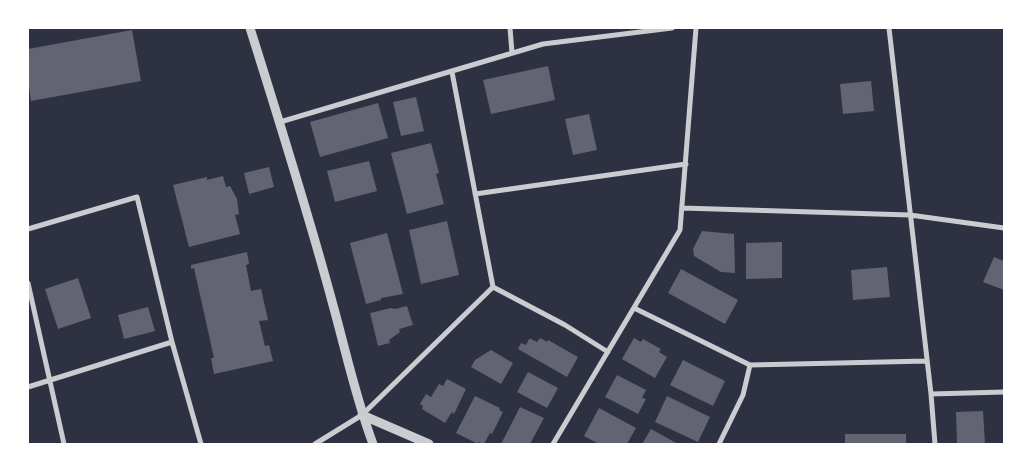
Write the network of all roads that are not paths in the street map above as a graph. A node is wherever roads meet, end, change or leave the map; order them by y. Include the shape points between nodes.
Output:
1 (250, 28) edge
2 (510, 28) edge
3 (672, 28) edge
4 (696, 28) edge
5 (889, 28) edge
6 (632, 30) edge
7 (512, 53) junction
8 (452, 72) junction
9 (280, 122) junction
10 (686, 164) junction
11 (475, 194) junction
12 (682, 208) junction
13 (910, 215) junction
14 (1004, 228) edge
15 (28, 229) edge
16 (28, 283) edge
17 (493, 287) junction
18 (634, 308) junction
19 (172, 342) junction
20 (608, 352) junction
21 (927, 360) junction
22 (750, 365) junction
23 (49, 382) junction
24 (28, 387) edge
25 (1004, 392) edge
26 (931, 394) junction
27 (362, 415) junction
28 (64, 444) edge
29 (201, 444) edge
30 (315, 444) edge
31 (373, 444) edge
32 (429, 444) edge
33 (553, 444) edge
34 (719, 444) edge
35 (935, 444) edge

1 - 9 street
2 - 7 street
3 - 6 street
4 - 10 street
5 - 13 street
6 - 7 street via 543,44
7 - 8 street
8 - 9 street
8 - 11 street
9 - 27 street
10 - 11 street
10 - 12 street
11 - 17 street
12 - 13 street
12 - 18 street via 680,230
13 - 14 street
13 - 21 street
15 - 19 street via 137,197
16 - 23 street
17 - 20 street
17 - 27 street
18 - 20 street
18 - 22 street
19 - 23 street
19 - 29 street
20 - 33 street
21 - 22 street
21 - 26 street
22 - 34 street via 743,395
23 - 24 street
23 - 28 street
25 - 26 street
26 - 35 street
27 - 30 street
27 - 31 street
27 - 32 street

